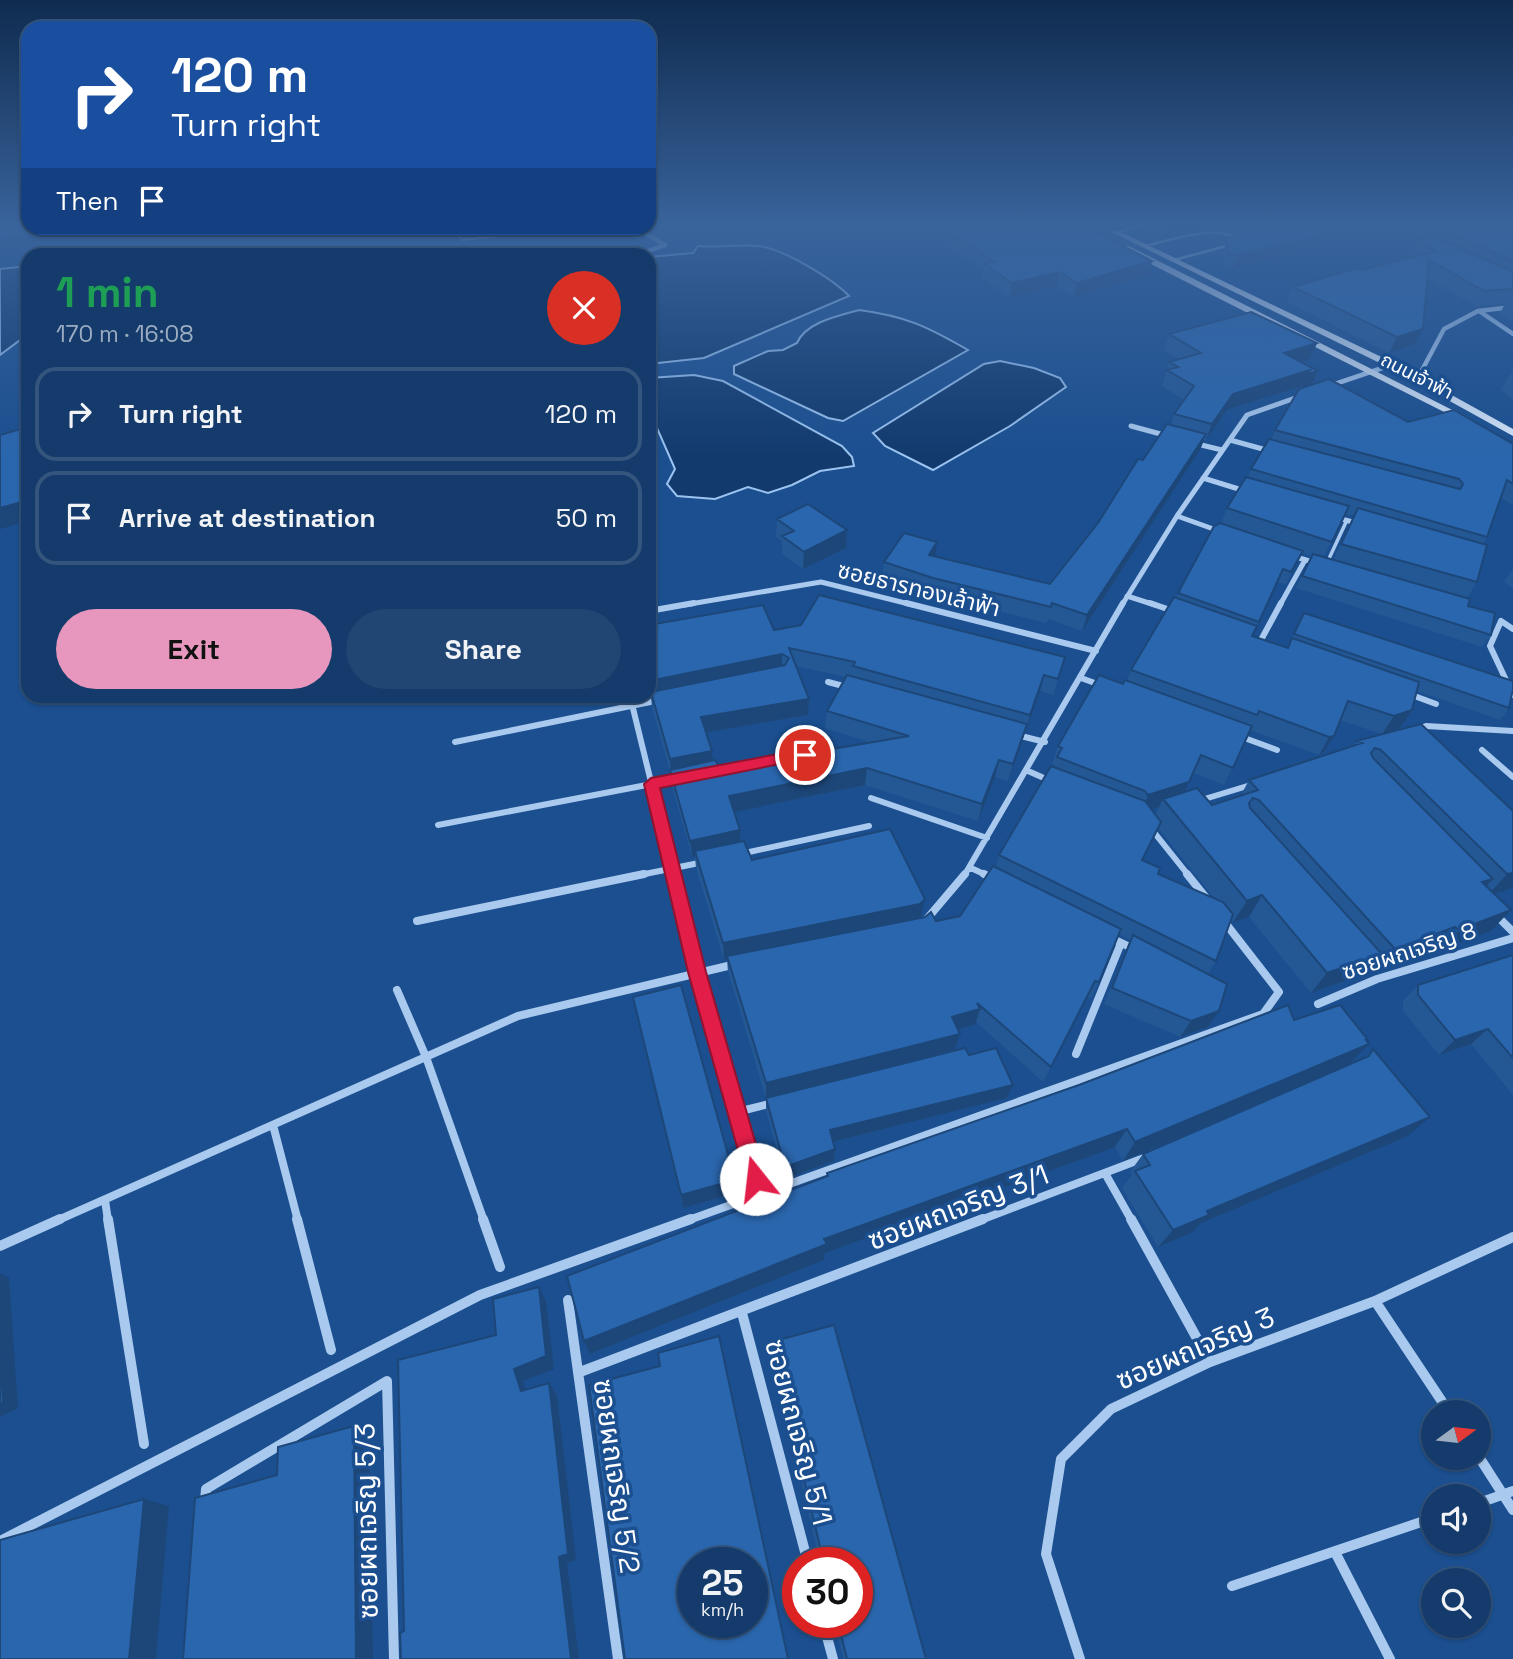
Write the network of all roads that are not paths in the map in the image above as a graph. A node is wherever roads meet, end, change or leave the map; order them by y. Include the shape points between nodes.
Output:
1 (1234, 301) edge
2 (1260, 301) edge
3 (1513, 307) edge
4 (1478, 311) junction
5 (1513, 334) edge
6 (1391, 365) junction
7 (1373, 371) junction
8 (1426, 385) junction
9 (1322, 388) edge
10 (1310, 393) edge
11 (1131, 426) dead end
12 (1477, 426) edge
13 (1513, 433) edge
14 (1170, 437) edge
15 (1183, 440) edge
16 (1230, 440) junction
17 (1222, 450) junction
18 (1281, 454) edge
19 (1203, 478) junction
20 (1255, 494) edge
21 (1321, 513) edge
22 (1177, 516) junction
23 (1347, 520) junction
24 (1374, 528) edge
25 (1228, 534) edge
26 (1279, 551) edge
27 (1305, 560) junction
28 (1325, 566) junction
29 (1338, 570) edge
30 (1127, 596) junction
31 (656, 610) edge
32 (1176, 612) edge
33 (1513, 629) edge
34 (1249, 636) edge
35 (1261, 640) junction
36 (1273, 645) edge
37 (1096, 651) junction
38 (1081, 678) junction
39 (828, 682) dead end
40 (1107, 688) edge
41 (853, 689) edge
42 (1399, 691) edge
43 (1513, 695) edge
44 (670, 698) edge
45 (656, 699) edge
46 (622, 703) edge
47 (631, 703) edge
48 (1436, 704) dead end
49 (1225, 731) edge
50 (1414, 731) edge
51 (1513, 731) edge
52 (1007, 732) edge
53 (455, 741) dead end
54 (1045, 742) junction
55 (1277, 750) dead end
56 (1482, 750) dead end
57 (1028, 771) junction
58 (690, 776) edge
59 (1513, 777) edge
60 (1259, 782) edge
61 (651, 784) junction
62 (1064, 786) edge
63 (871, 798) dead end
64 (1195, 802) edge
65 (1143, 818) edge
66 (438, 825) dead end
67 (869, 826) dead end
68 (988, 838) junction
69 (724, 858) edge
70 (711, 860) edge
71 (971, 868) junction
72 (672, 869) junction
73 (996, 880) edge
74 (1485, 903) edge
75 (1211, 905) edge
76 (1220, 916) edge
77 (417, 921) dead end
78 (920, 927) edge
79 (1096, 930) edge
80 (1513, 932) edge
81 (1513, 938) edge
82 (1121, 943) junction
83 (1145, 955) edge
84 (750, 962) edge
85 (1368, 969) edge
86 (697, 972) junction
87 (1377, 979) junction
88 (397, 990) dead end
89 (1318, 1004) dead end
90 (1076, 1054) dead end
91 (426, 1057) junction
92 (790, 1098) edge
93 (737, 1112) junction
94 (273, 1125) junction
95 (1157, 1153) edge
96 (1106, 1175) junction
97 (756, 1179) dead end
98 (105, 1200) junction
99 (1513, 1237) edge
100 (0, 1246) edge
101 (500, 1268) dead end
102 (568, 1300) edge
103 (1375, 1301) junction
104 (742, 1313) junction
105 (331, 1350) dead end
106 (1210, 1362) junction
107 (580, 1373) junction
108 (1441, 1400) edge
109 (144, 1444) dead end
110 (1489, 1470) edge
111 (1508, 1493) edge
112 (1491, 1499) edge
113 (1513, 1510) edge
114 (204, 1515) edge
115 (1421, 1522) edge
116 (0, 1541) edge
117 (804, 1547) edge
118 (1335, 1552) junction
119 (1232, 1586) dead end
120 (827, 1638) edge
121 (394, 1659) edge
122 (618, 1659) edge
123 (833, 1659) edge
124 (1080, 1659) edge
125 (1390, 1659) edge

1 - 7 main road, ถนนเจ้าฟ้า
2 - 6 main road, ถนนเจ้าฟ้า
3 - 4 street
4 - 5 street
4 - 8 street via 1444,329 1421,372
6 - 7 street
6 - 8 main road, ถนนเจ้าฟ้า
7 - 9 street
7 - 12 main road, ถนนเจ้าฟ้า
8 - 13 main road, ถนนเจ้าฟ้า
10 - 16 street via 1247,415
11 - 14 street
15 - 17 street
16 - 17 street
16 - 18 street
17 - 19 street
19 - 20 street
19 - 22 street
21 - 23 street
22 - 25 street
22 - 30 street
23 - 24 street
23 - 28 lane
26 - 27 street
27 - 28 street
27 - 35 street
28 - 29 street
30 - 32 street
30 - 37 street
31 - 37 street, ซอยธารทองเล้าฟ้า via 821,582
33 - 43 street via 1501,621 1490,646
34 - 35 street
35 - 36 street
37 - 38 street
38 - 40 street
38 - 54 street
39 - 41 street
42 - 48 street
44 - 45 street
46 - 53 street
47 - 61 street
49 - 55 street
50 - 51 street via 1426,726
52 - 54 street
54 - 57 street
56 - 59 street
57 - 62 street
57 - 68 street
58 - 61 street
60 - 64 street
61 - 66 street
61 - 72 street
63 - 68 street
65 - 75 street
67 - 69 street
68 - 71 street
70 - 72 street
71 - 73 street
71 - 78 street
72 - 77 street
72 - 86 street
74 - 80 street
76 - 116 street via 1279,992 1263,1014 480,1295
79 - 82 street
81 - 87 street, ซอยผถเจริญ 8
82 - 83 street
82 - 90 street
84 - 86 street
85 - 87 street
86 - 91 street via 518,1016
86 - 93 street
87 - 89 street, ซอยผถเจริญ 8
88 - 91 street
91 - 94 street
91 - 101 street
92 - 93 street
93 - 97 street
94 - 98 street
94 - 105 street
95 - 96 street, ซอยผถเจริญ 3/1
96 - 104 street, ซอยผถเจริญ 3/1
96 - 106 street
98 - 100 street
98 - 109 street
99 - 103 street, ซอยผถเจริญ 3
102 - 107 street, ซอยผถเจริญ 5/2
103 - 106 street, ซอยผถเจริญ 3
103 - 108 street
104 - 107 street, ซอยผถเจริญ 3/1
104 - 117 street, ซอยผถเจริญ 5/1
106 - 124 street, ซอยผถเจริญ 3 via 1111,1409 1061,1459 1046,1554
107 - 122 street, ซอยผถเจริญ 5/2
110 - 111 street
111 - 112 street
111 - 113 street
114 - 121 street, ซอยผถเจริญ 5/3 via 206,1489 387,1381
115 - 118 street
118 - 119 street
118 - 125 street
120 - 123 street

